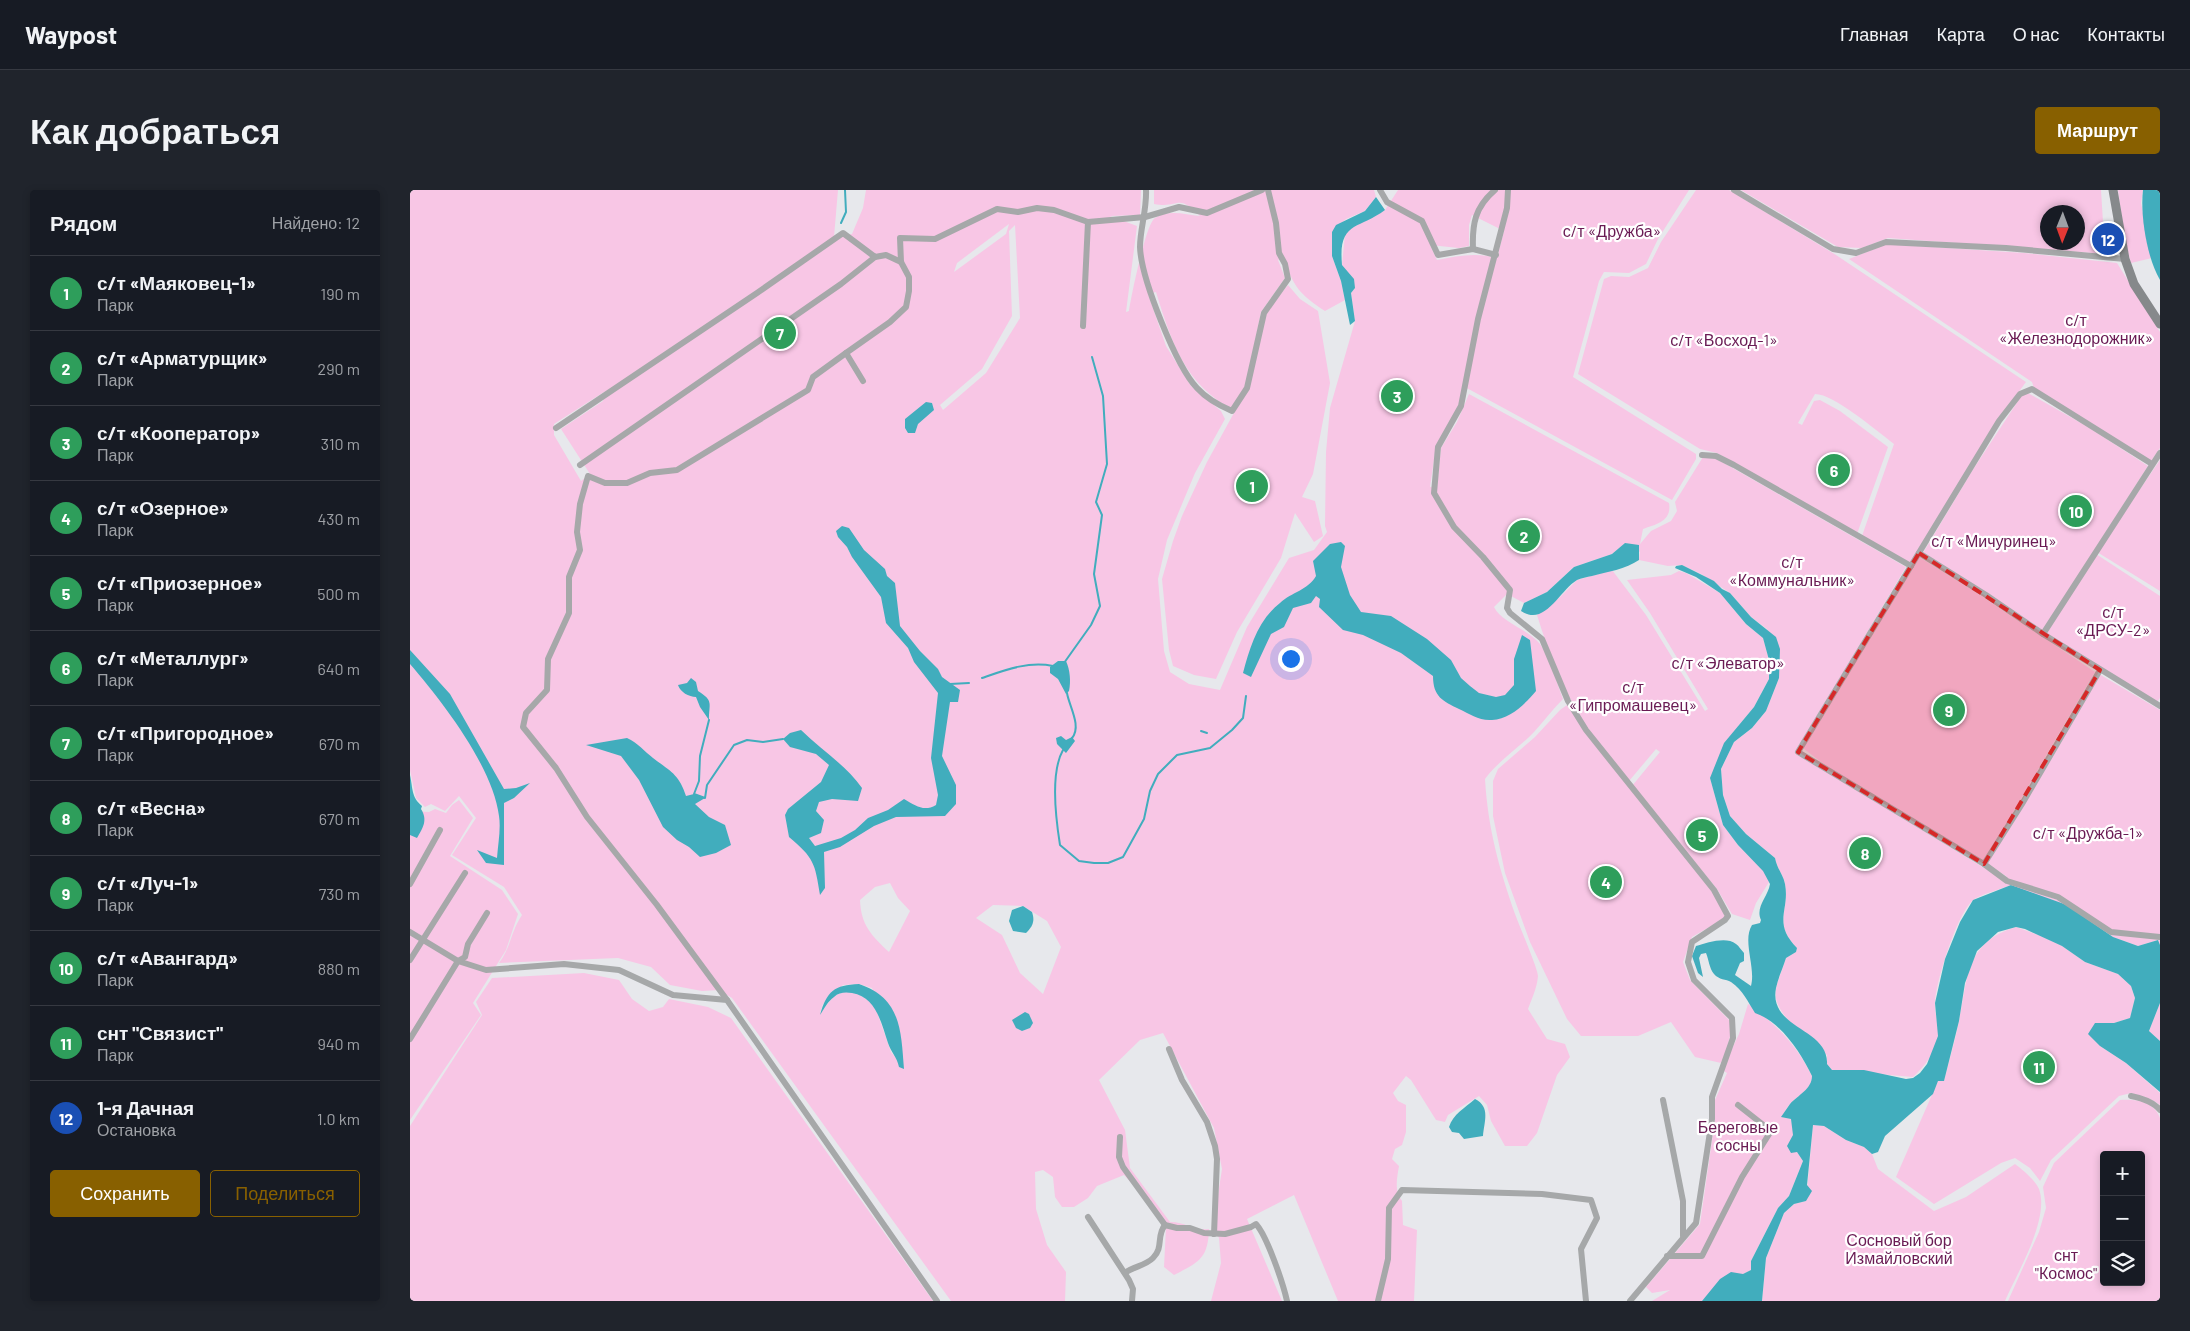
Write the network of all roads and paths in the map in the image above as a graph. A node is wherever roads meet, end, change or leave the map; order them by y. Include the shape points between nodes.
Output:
1 (1146, 190) edge
2 (1262, 190) edge
3 (1268, 190) edge
4 (1380, 190) edge
5 (1495, 190) edge
6 (1508, 190) edge
7 (1734, 190) edge
8 (2113, 190) edge
9 (1145, 217) junction
10 (1088, 222) junction
11 (1473, 249) junction
12 (1496, 255) junction
13 (875, 257) junction
14 (2125, 260) junction
15 (902, 262) junction
16 (2160, 324) edge
17 (1083, 326) dead end
18 (846, 353) junction
19 (863, 381) dead end
20 (556, 428) dead end
21 (2160, 453) edge
22 (1702, 455) dead end
23 (2152, 464) junction
24 (580, 465) dead end
25 (1919, 553) junction
26 (1911, 566) junction
27 (2043, 634) junction
28 (2100, 670) junction
29 (2160, 706) edge
30 (440, 830) dead end
31 (1984, 864) junction
32 (465, 873) dead end
33 (410, 884) edge
34 (487, 912) dead end
35 (410, 932) edge
36 (2160, 936) edge
37 (423, 940) junction
38 (410, 960) edge
39 (458, 961) junction
40 (726, 1000) junction
41 (410, 1039) edge
42 (1169, 1049) dead end
43 (2130, 1096) dead end
44 (1663, 1100) dead end
45 (1738, 1105) dead end
46 (2160, 1110) edge
47 (1120, 1137) dead end
48 (1088, 1217) dead end
49 (1165, 1225) junction
50 (1214, 1234) junction
51 (1683, 1236) junction
52 (1667, 1256) junction
53 (1125, 1273) junction
54 (1132, 1298) edge
55 (937, 1301) edge
56 (1287, 1301) edge
57 (1378, 1301) edge
58 (1586, 1301) edge
59 (1630, 1301) edge

1 - 9 street
2 - 9 street via 1207,213 1179,207
3 - 9 street via 1279,253 1288,279 1264,313 1247,388 1232,412 1215,404 1196,387 1170,344 1146,278 1140,247
4 - 11 street via 1387,202 1422,221 1438,255
5 - 11 street via 1473,222
6 - 12 street
7 - 14 street via 1833,249 1856,253 1886,242 2006,248
8 - 14 main road
9 - 10 street
10 - 15 street via 1054,210 1037,208 1018,212 997,209 935,240 900,238
10 - 17 street
11 - 12 street
12 - 51 street via 1478,319 1461,406 1438,447 1434,493 1454,527 1510,590 1510,613 1542,639 1568,701 1586,730 1714,890 1728,916 1692,942 1688,962 1694,980 1732,1018 1733,1038 1712,1097 1712,1119 1696,1223
13 - 15 street via 886,255
13 - 20 street via 843,232 757,294
13 - 24 street
14 - 16 main road via 2134,284
15 - 18 street via 908,276 906,307
18 - 19 street
18 - 40 street via 813,377 808,390 677,470 650,473 627,483 605,483 588,476 580,504 577,532 580,550 569,577 569,613 548,659 547,690 526,713 523,727
21 - 23 street
22 - 26 street via 1716,456 1734,465
23 - 25 street via 2032,388 2020,394 1999,421
23 - 27 street
25 - 26 street
25 - 27 street
26 - 31 street via 1798,752
27 - 28 street
28 - 29 street
28 - 31 street
30 - 33 street
31 - 36 street via 2007,881 2058,897 2111,932
32 - 37 street
34 - 39 street via 468,944 465,957
35 - 37 street
37 - 38 street
37 - 39 street
39 - 40 street via 486,970 564,964 619,970 673,995
39 - 41 street
40 - 55 street
42 - 50 street via 1182,1080 1208,1122 1215,1146
43 - 46 street via 2144,1099
44 - 51 street via 1683,1201
45 - 52 street via 1771,1131 1742,1177 1702,1256
47 - 49 street via 1119,1157 1123,1166
48 - 53 street
49 - 50 street
49 - 53 street via 1160,1231 1160,1244 1153,1258
50 - 56 street via 1233,1233 1256,1224 1262,1231
51 - 52 street
52 - 59 street
53 - 54 street via 1133,1289
57 - 58 street via 1388,1260 1389,1208 1402,1190 1542,1194 1591,1200 1597,1218 1581,1249

